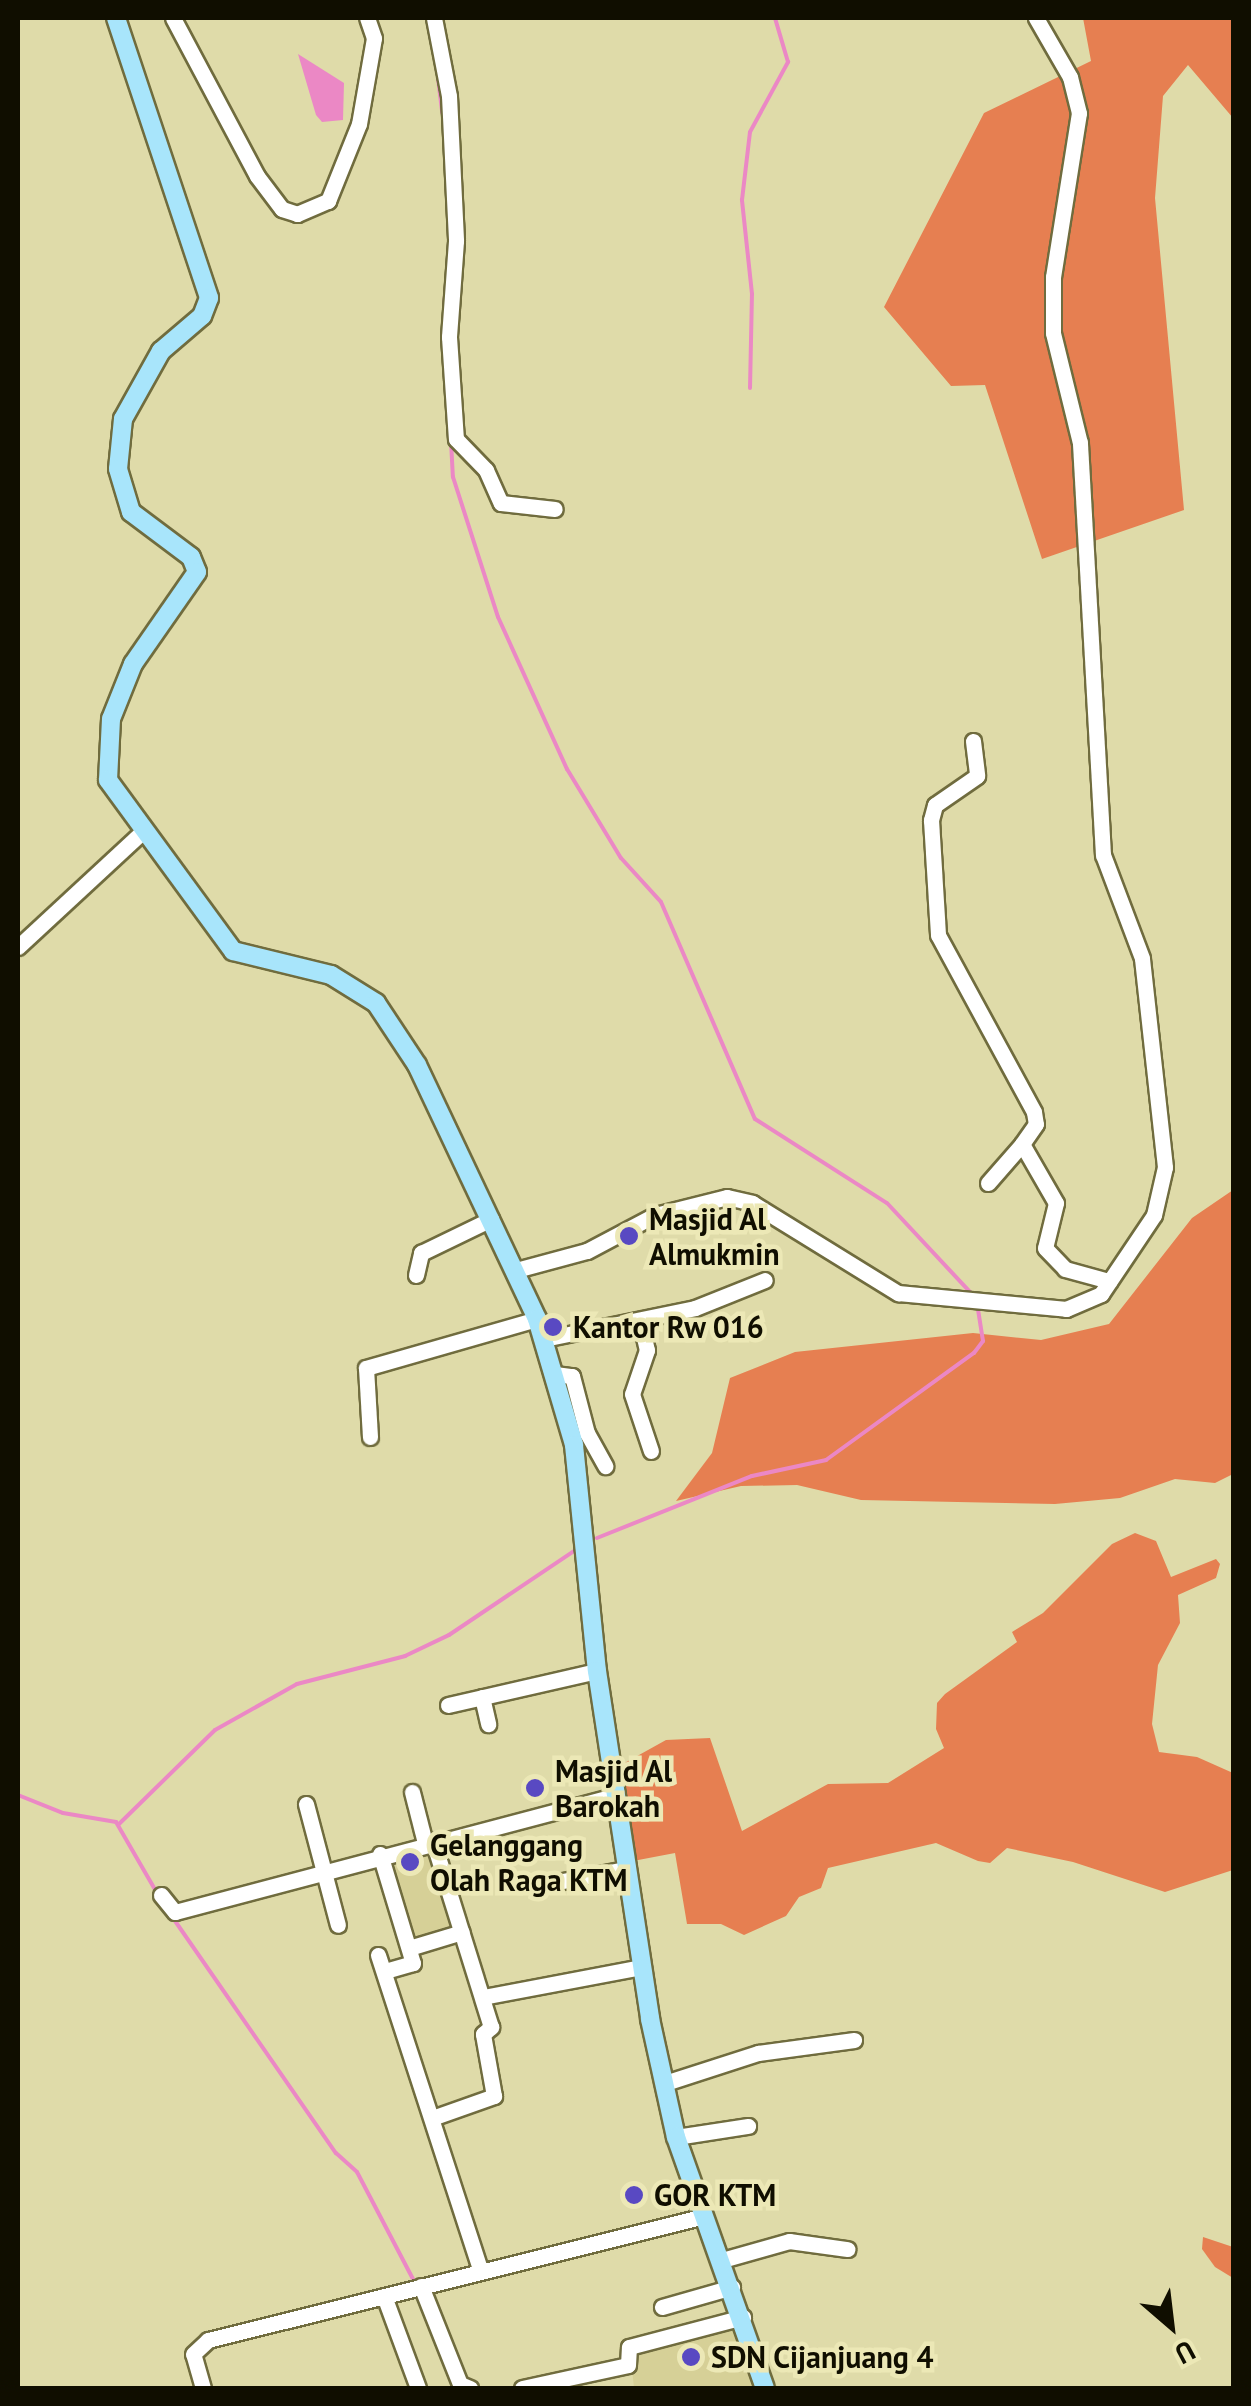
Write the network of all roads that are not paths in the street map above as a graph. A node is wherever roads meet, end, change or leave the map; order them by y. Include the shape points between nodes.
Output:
1 (116, 18) edge
2 (173, 18) edge
3 (366, 18) edge
4 (434, 18) edge
5 (1036, 18) edge
6 (555, 508) dead end
7 (973, 741) dead end
8 (142, 832) junction
9 (18, 947) edge
10 (1022, 1144) junction
11 (988, 1183) dead end
12 (491, 1219) junction
13 (516, 1270) junction
14 (416, 1275) dead end
15 (765, 1280) dead end
16 (1110, 1281) junction
17 (537, 1319) junction
18 (640, 1320) junction
19 (544, 1339) junction
20 (555, 1374) junction
21 (370, 1437) dead end
22 (651, 1451) dead end
23 (605, 1466) dead end
24 (598, 1671) junction
25 (482, 1698) junction
26 (448, 1706) dead end
27 (488, 1724) dead end
28 (412, 1792) dead end
29 (614, 1796) junction
30 (306, 1804) dead end
31 (429, 1842) junction
32 (380, 1854) junction
33 (626, 1868) junction
34 (322, 1872) junction
35 (542, 1885) dead end
36 (161, 1895) dead end
37 (338, 1926) dead end
38 (462, 1932) junction
39 (408, 1948) junction
40 (378, 1955) dead end
41 (642, 1967) junction
42 (385, 1972) junction
43 (483, 1997) junction
44 (854, 2040) dead end
45 (665, 2082) junction
46 (432, 2118) junction
47 (748, 2126) dead end
48 (676, 2138) junction
49 (704, 2216) junction
50 (847, 2249) dead end
51 (722, 2260) junction
52 (481, 2272) junction
53 (421, 2286) junction
54 (732, 2286) junction
55 (384, 2296) junction
56 (662, 2306) dead end
57 (744, 2317) junction
58 (203, 2388) edge
59 (418, 2388) edge
60 (470, 2388) edge
61 (522, 2388) edge
62 (765, 2388) edge

1 - 8 main road via 209,298 202,316 160,351 123,420 118,469 131,512 191,557 197,572 133,664 112,719 108,780
2 - 3 street via 257,176 282,209 297,214 328,200 358,124 374,38
4 - 6 street via 449,96 456,223 449,338 456,439 486,470 501,503
5 - 16 street via 1070,77 1079,112 1053,277 1053,333 1082,461 1103,855 1142,958 1166,1168 1154,1215
7 - 10 street via 977,776 934,805 932,900 944,952 1034,1112 1036,1124
8 - 9 street
8 - 12 main road via 232,951 331,975 376,1003 417,1066
10 - 11 street
10 - 16 street via 1056,1203 1045,1248 1065,1269
12 - 13 main road
12 - 14 street via 421,1253
13 - 16 street via 586,1250 655,1215 727,1197 752,1203 879,1284 913,1296 1066,1309 1092,1300
13 - 17 main road
15 - 18 street
17 - 19 main road
17 - 21 street via 366,1368
18 - 19 street
18 - 22 street via 647,1350 632,1394
19 - 20 main road
20 - 23 street via 572,1376 587,1433
20 - 24 main road via 576,1462
24 - 25 street
24 - 29 main road
25 - 26 street
25 - 27 street
28 - 31 street
29 - 31 street
29 - 33 main road
30 - 34 street
31 - 32 street
31 - 38 street
32 - 34 street
32 - 39 street
33 - 35 street
33 - 41 main road
34 - 36 street via 175,1912
34 - 37 street
38 - 39 street
38 - 43 street
39 - 42 street via 413,1963
40 - 42 street
41 - 43 street
41 - 45 main road
42 - 46 street
43 - 46 street via 491,2027 484,2034 493,2099
44 - 45 street via 747,2056
45 - 48 main road
46 - 52 street
47 - 48 street
48 - 49 main road
49 - 51 main road
49 - 52 street
50 - 51 street via 789,2241
51 - 54 main road
52 - 53 street
53 - 55 street
53 - 60 street via 460,2384
54 - 56 street
54 - 57 main road
55 - 58 street via 208,2340 193,2354
55 - 59 street
57 - 61 street via 628,2347 628,2365
57 - 62 main road

